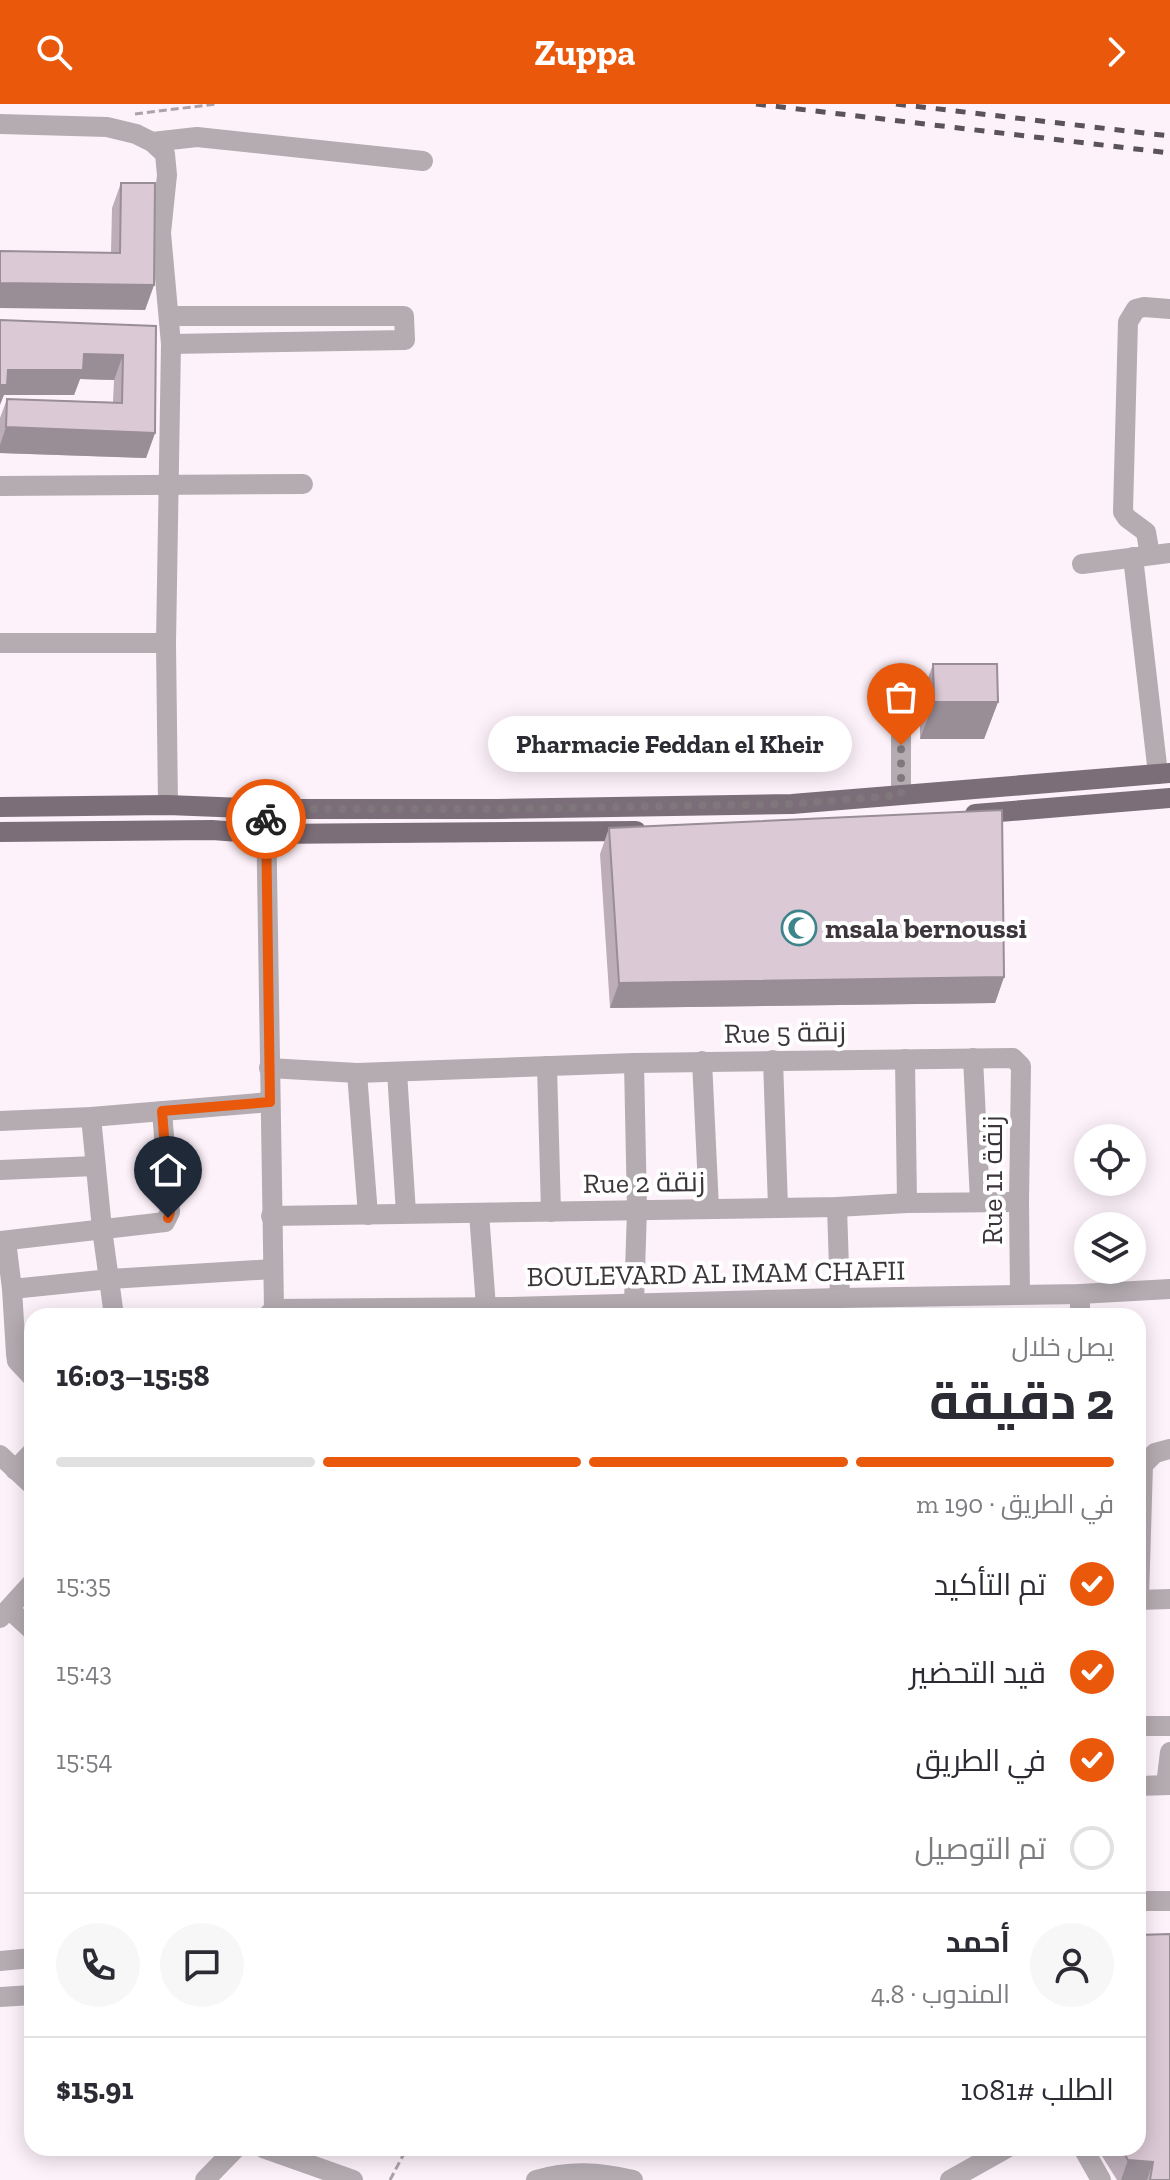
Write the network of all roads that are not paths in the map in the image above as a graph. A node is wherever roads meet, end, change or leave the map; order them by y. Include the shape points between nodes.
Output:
1 (0, 124) edge
2 (152, 142) junction
3 (423, 161) dead end
4 (1170, 309) edge
5 (170, 316) junction
6 (302, 316) junction
7 (303, 342) junction
8 (171, 344) junction
9 (303, 484) dead end
10 (0, 486) edge
11 (169, 486) junction
12 (1151, 555) edge
13 (1082, 564) dead end
14 (0, 643) edge
15 (166, 643) junction
16 (901, 720) dead end
17 (1164, 774) edge
18 (901, 795) junction
19 (1170, 798) edge
20 (168, 805) junction
21 (0, 807) edge
22 (266, 809) junction
23 (957, 815) edge
24 (661, 830) edge
25 (0, 832) edge
26 (266, 834) junction
27 (973, 1058) junction
28 (905, 1059) junction
29 (773, 1060) junction
30 (702, 1061) junction
31 (634, 1063) junction
32 (547, 1066) junction
33 (1021, 1066) joint
34 (269, 1068) junction
35 (397, 1072) junction
36 (357, 1073) junction
37 (270, 1102) junction
38 (162, 1111) junction
39 (91, 1117) junction
40 (0, 1121) edge
41 (95, 1166) junction
42 (0, 1170) edge
43 (980, 1201) junction
44 (1019, 1202) junction
45 (907, 1203) junction
46 (778, 1207) junction
47 (837, 1207) junction
48 (709, 1208) junction
49 (637, 1209) junction
50 (551, 1212) junction
51 (406, 1213) junction
52 (479, 1213) junction
53 (368, 1215) junction
54 (271, 1216) junction
55 (102, 1229) junction
56 (3, 1241) edge
57 (273, 1269) junction
58 (110, 1279) junction
59 (12, 1289) junction
60 (1170, 1289) edge
61 (1080, 1294) junction
62 (1020, 1295) junction
63 (840, 1298) junction
64 (634, 1303) junction
65 (908, 1306) edge
66 (486, 1307) junction
67 (113, 1308) edge
68 (270, 1308) edge
69 (473, 1308) edge
70 (492, 1308) edge
71 (614, 1308) edge
72 (1080, 1308) edge
73 (24, 1355) edge
74 (1170, 1449) edge
75 (24, 1454) edge
76 (4, 1460) edge
77 (1146, 1462) edge
78 (24, 1478) edge
79 (24, 1592) edge
80 (1170, 1599) edge
81 (1146, 1600) edge
82 (4, 1614) edge
83 (24, 1625) edge
84 (1146, 1726) edge
85 (1170, 1726) edge
86 (1170, 1752) edge
87 (1168, 1785) edge
88 (1146, 1786) edge
89 (1146, 1901) edge
90 (1170, 1901) edge
91 (24, 1959) edge
92 (0, 1961) edge
93 (24, 1996) edge
94 (0, 1997) edge
95 (228, 2156) edge
96 (286, 2156) edge
97 (993, 2156) edge
98 (1088, 2156) edge
99 (205, 2180) edge
100 (353, 2180) edge
101 (536, 2180) edge
102 (633, 2180) edge
103 (950, 2180) edge
104 (1101, 2180) edge

1 - 2 street via 107,127
2 - 3 street via 197,137
2 - 5 street via 165,154 161,233
4 - 12 street via 1136,309 1128,322 1123,512 1146,532
5 - 6 street
5 - 8 street
6 - 7 street
6 - 7 street via 404,316 405,340
7 - 8 street
8 - 11 street
9 - 11 street
10 - 11 street
11 - 15 street
12 - 13 street
12 - 17 street
14 - 15 street
15 - 20 street
16 - 18 street
17 - 18 main road
18 - 22 main road via 777,804
19 - 23 main road
20 - 21 main road
20 - 22 main road
22 - 26 street
24 - 26 main road
25 - 26 main road
26 - 34 street
27 - 28 street, Rue 5 زنقة
27 - 33 street, Rue 5 زنقة via 1013,1058
27 - 43 street
28 - 29 street, Rue 5 زنقة
28 - 45 street
29 - 30 street, Rue 5 زنقة
29 - 46 street
30 - 31 street, Rue 5 زنقة
30 - 48 street
31 - 32 street, Rue 5 زنقة
31 - 49 street
32 - 35 street, Rue 5 زنقة
32 - 50 street
33 - 44 street, Rue 11 زنقة
34 - 36 street, Rue 5 زنقة
34 - 37 street
35 - 36 street, Rue 5 زنقة
35 - 51 street
36 - 53 street
37 - 38 street
37 - 54 street
38 - 39 street
38 - 55 street via 170,1212 165,1222
39 - 40 street
39 - 41 street
41 - 42 street
41 - 55 street
43 - 44 street, Rue 2 زنقة
43 - 45 street, Rue 2 زنقة
44 - 62 street, Rue 11 زنقة
45 - 47 street, Rue 2 زنقة
46 - 47 street, Rue 2 زنقة
46 - 48 street, Rue 2 زنقة
47 - 63 street
48 - 49 street, Rue 2 زنقة
49 - 50 street, Rue 2 زنقة
49 - 64 street
50 - 52 street, Rue 2 زنقة
51 - 52 street, Rue 2 زنقة
51 - 53 street, Rue 2 زنقة
52 - 66 street
53 - 54 street, Rue 2 زنقة
54 - 57 street
55 - 56 street
55 - 58 street
56 - 59 street
57 - 58 street
57 - 68 street
58 - 59 street
58 - 67 street
59 - 73 street
60 - 61 street, BOULEVARD AL IMAM CHAFII
61 - 62 street, BOULEVARD AL IMAM CHAFII
61 - 72 street
62 - 65 street, BOULEVARD AL IMAM CHAFII
63 - 64 street, BOULEVARD AL IMAM CHAFII
63 - 65 street, BOULEVARD AL IMAM CHAFII
64 - 71 street, BOULEVARD AL IMAM CHAFII
66 - 69 street, BOULEVARD AL IMAM CHAFII
66 - 70 street, BOULEVARD AL IMAM CHAFII
74 - 77 street
75 - 76 street
76 - 78 street
79 - 82 street
80 - 81 street
82 - 83 street
84 - 85 street
86 - 87 street
87 - 88 street
89 - 90 street
91 - 92 street
93 - 94 street
95 - 99 street
96 - 100 street
97 - 103 street
98 - 104 street
101 - 102 street via 579,2172

